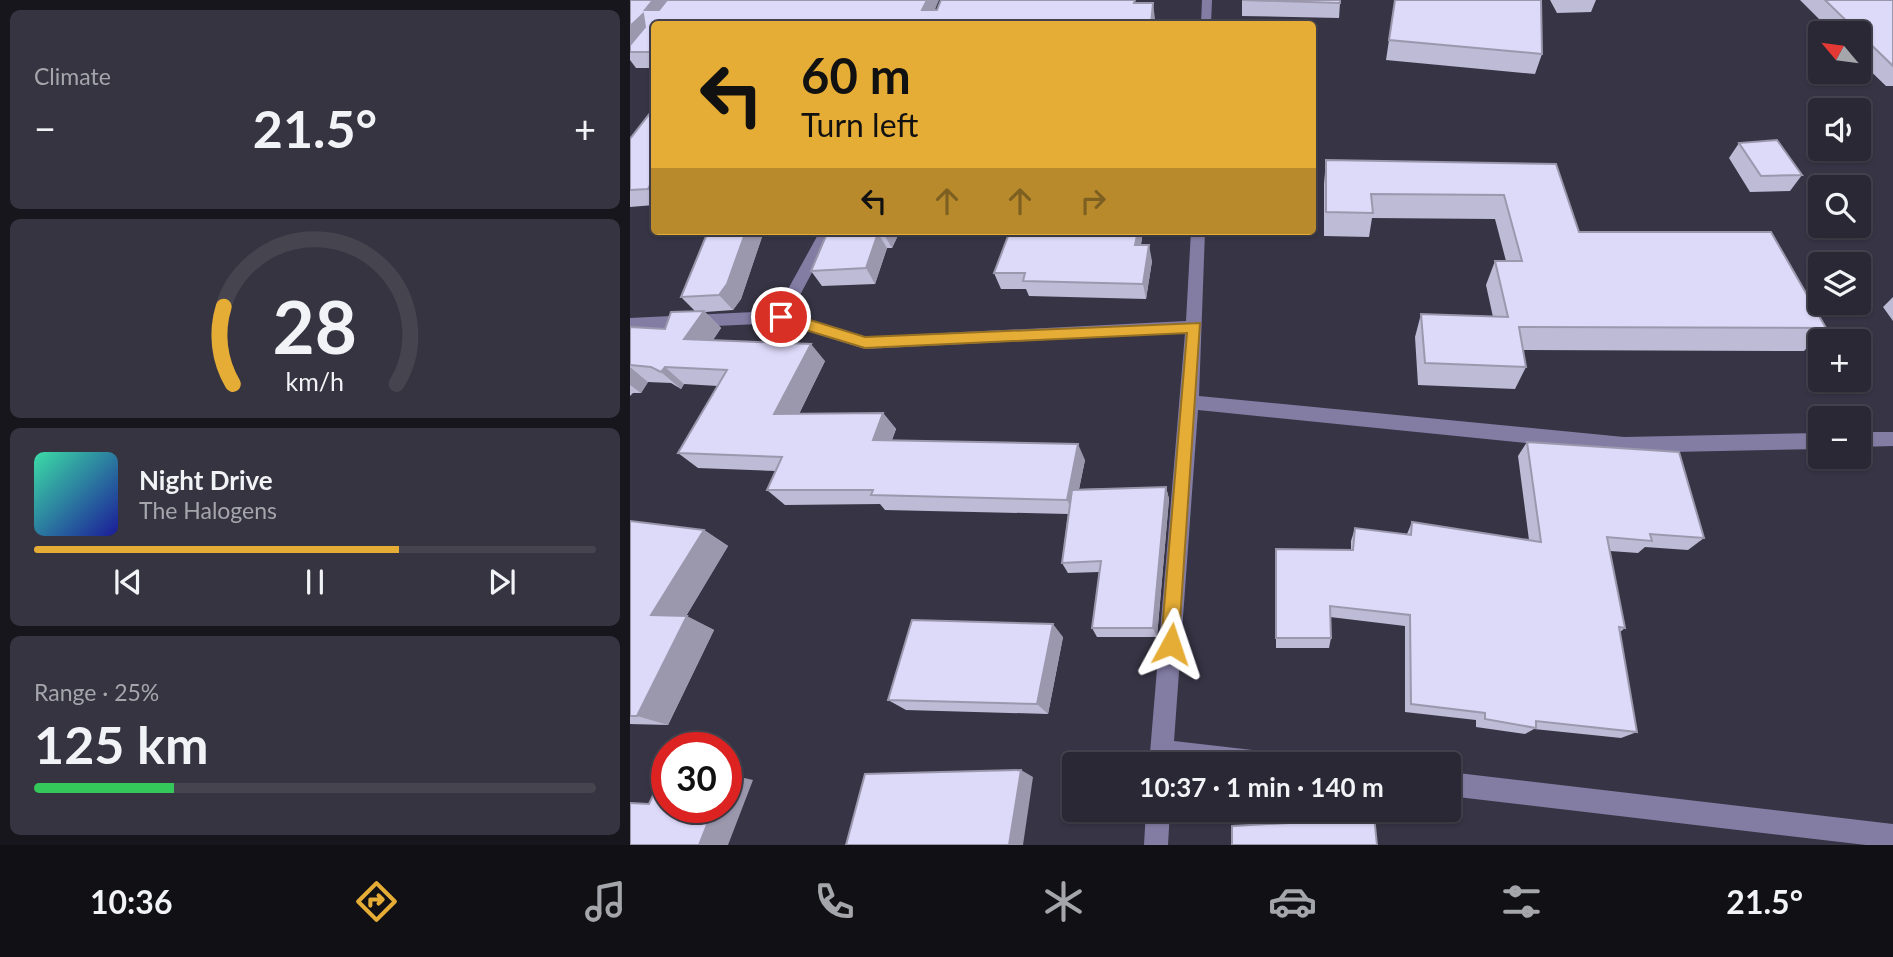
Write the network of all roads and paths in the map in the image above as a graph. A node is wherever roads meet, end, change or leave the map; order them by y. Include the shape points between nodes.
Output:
1 (1207, 0) edge
2 (1206, 21) edge
3 (825, 235) edge
4 (1198, 235) edge
5 (781, 317) junction
6 (630, 324) edge
7 (1195, 327) junction
8 (1190, 402) junction
9 (1893, 439) edge
10 (1871, 440) edge
11 (1808, 441) edge
12 (1162, 752) edge
13 (1461, 785) edge
14 (1157, 822) edge
15 (1893, 836) edge
16 (1156, 845) edge

1 - 2 street
3 - 5 street
4 - 7 street
5 - 6 street
5 - 7 street via 865,342
7 - 8 street
8 - 11 street via 1624,445
8 - 12 street
9 - 10 street
13 - 15 street
14 - 16 street

